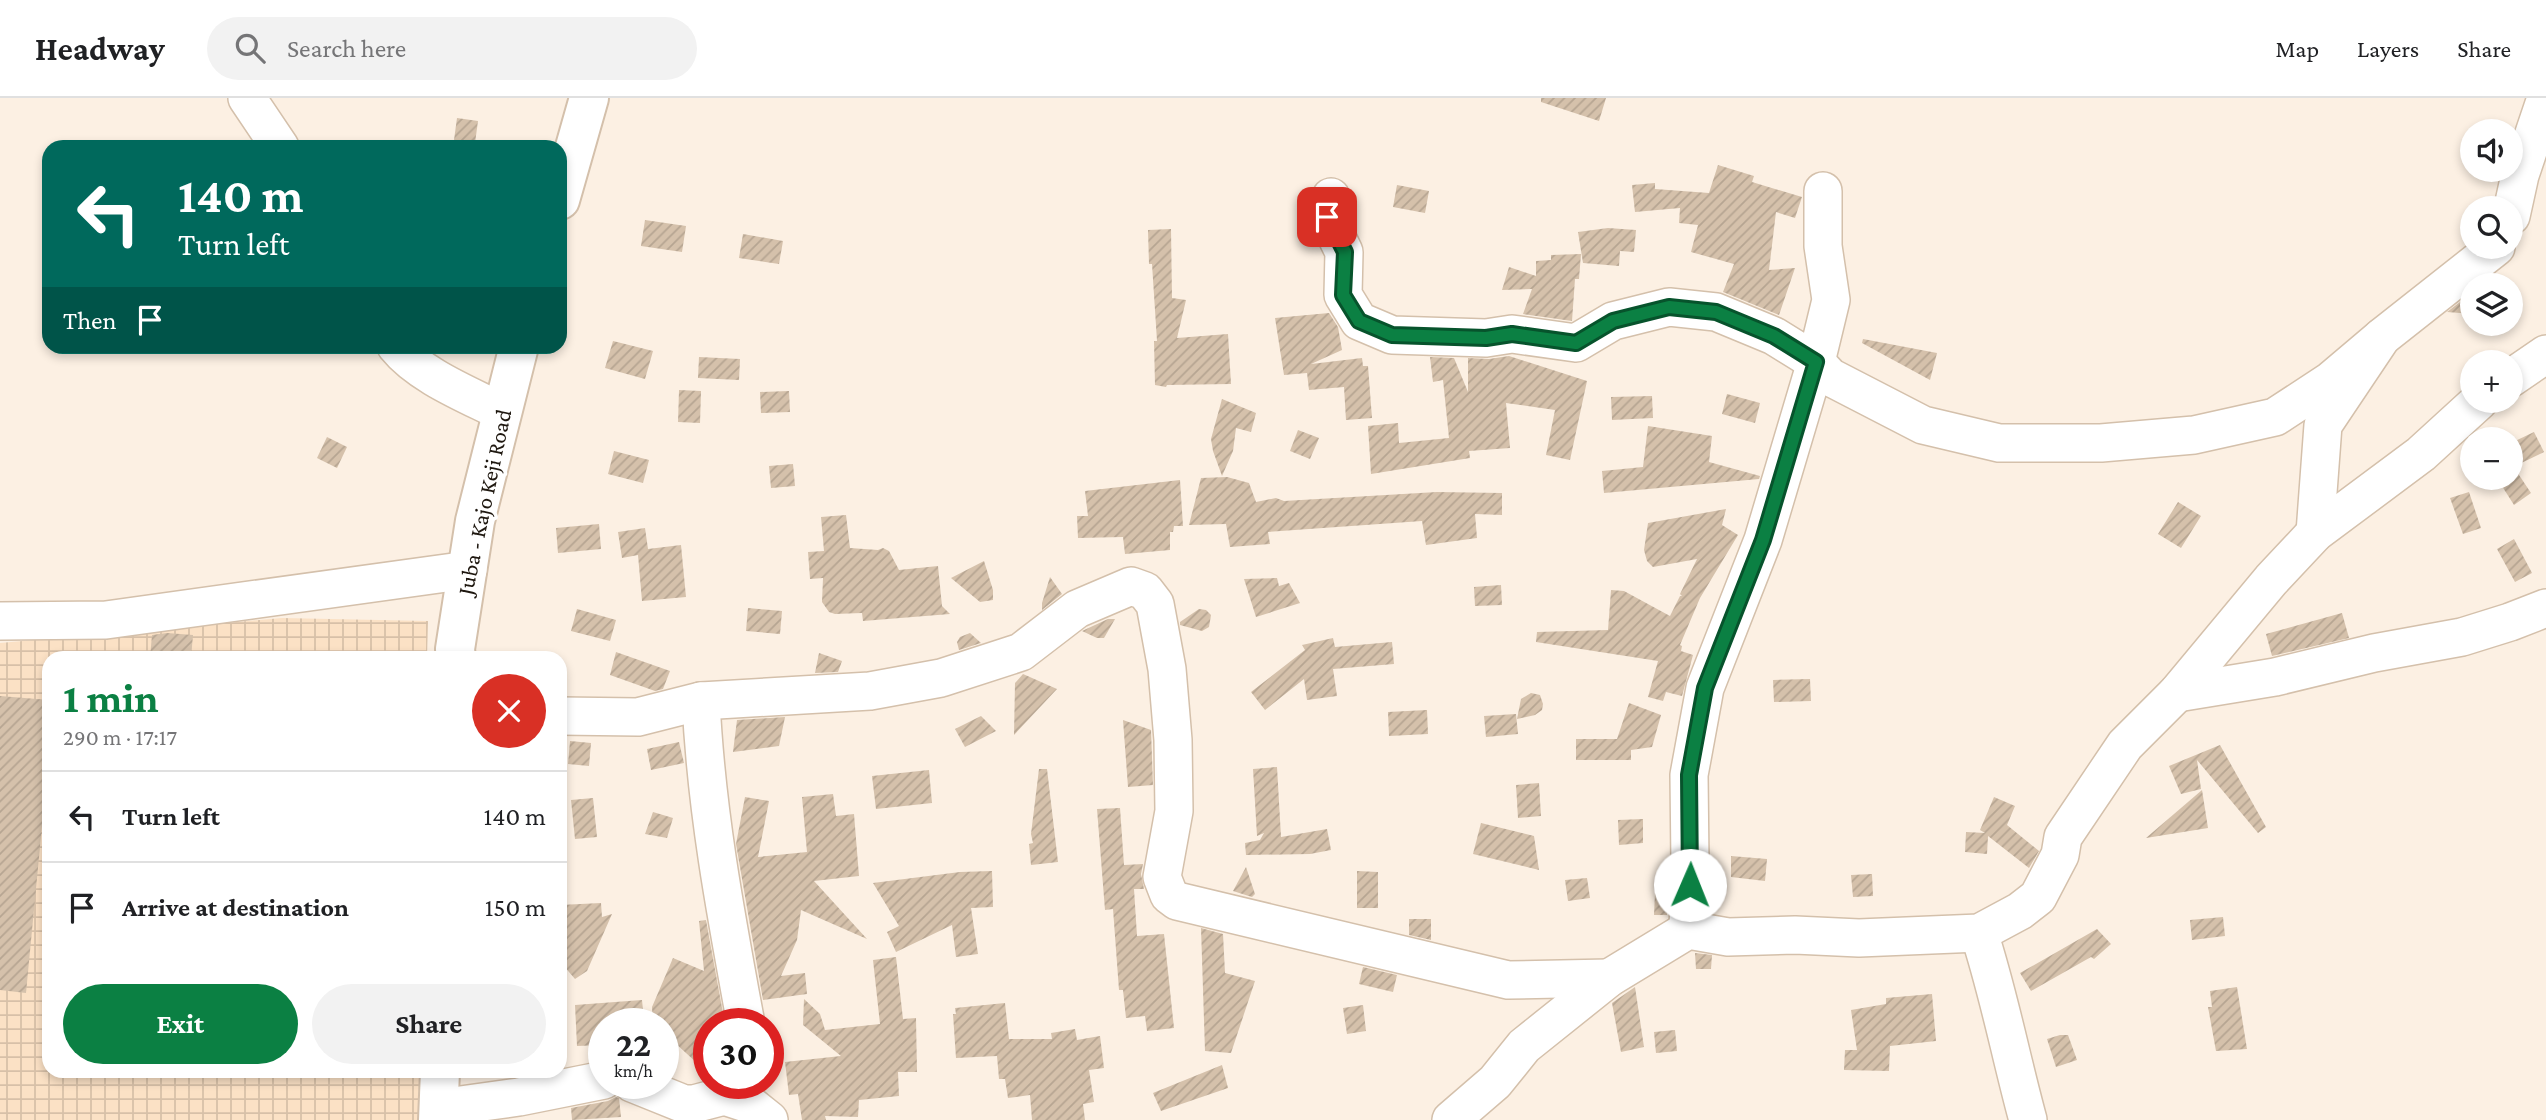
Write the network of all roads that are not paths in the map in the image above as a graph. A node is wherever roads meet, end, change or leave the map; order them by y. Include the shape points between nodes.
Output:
1 (247, 98) edge
2 (589, 98) edge
3 (2546, 99) edge
4 (275, 140) edge
5 (567, 175) edge
6 (1823, 191) dead end
7 (2515, 196) edge
8 (1331, 197) dead end
9 (2481, 259) edge
10 (2382, 337) junction
11 (402, 354) edge
12 (517, 354) edge
13 (2546, 354) edge
14 (1816, 362) junction
15 (2523, 370) edge
16 (502, 412) junction
17 (2466, 413) edge
18 (2315, 533) junction
19 (468, 569) junction
20 (2546, 608) edge
21 (0, 621) edge
22 (457, 651) edge
23 (2177, 693) junction
24 (701, 701) junction
25 (567, 716) edge
26 (1688, 930) junction
27 (1979, 933) junction
28 (1609, 978) junction
29 (743, 1008) edge
30 (588, 1083) edge
31 (672, 1099) edge
32 (762, 1099) edge
33 (439, 1100) edge
34 (768, 1119) edge
35 (1451, 1120) edge
36 (2028, 1120) edge

1 - 4 street
2 - 5 main road
3 - 7 street
6 - 14 street via 1823,246 1831,300
8 - 14 street via 1327,217 1345,252 1343,295 1359,321 1392,335 1486,338 1512,334 1576,343 1613,321 1669,307 1716,312 1774,336
9 - 10 street
10 - 14 street via 2330,381 2275,417 2194,435 2101,443 1999,443 1923,425 1830,377
10 - 18 street via 2323,425
11 - 16 street
12 - 16 main road, Juba - Kajo Keji Road
13 - 15 street
14 - 26 street via 1763,540 1705,688 1689,775
16 - 19 main road, Juba - Kajo Keji Road
17 - 18 street via 2421,454
18 - 23 street
19 - 21 street via 106,620
19 - 22 main road, Juba - Kajo Keji Road
20 - 23 street via 2462,637
23 - 27 street via 2125,745 2063,837 2060,855 2038,897
24 - 25 street via 638,717
24 - 28 street via 870,691 941,678 1021,653 1077,609 1131,586 1145,591 1155,604 1167,668 1174,811 1162,877 1169,895 1177,901 1508,980
24 - 29 street via 715,851
26 - 27 street via 1728,937
26 - 28 street
27 - 36 street
28 - 35 street via 1524,1046 1495,1082
30 - 33 street via 519,1097
31 - 34 street via 694,1104 724,1096 749,1104
32 - 34 street

